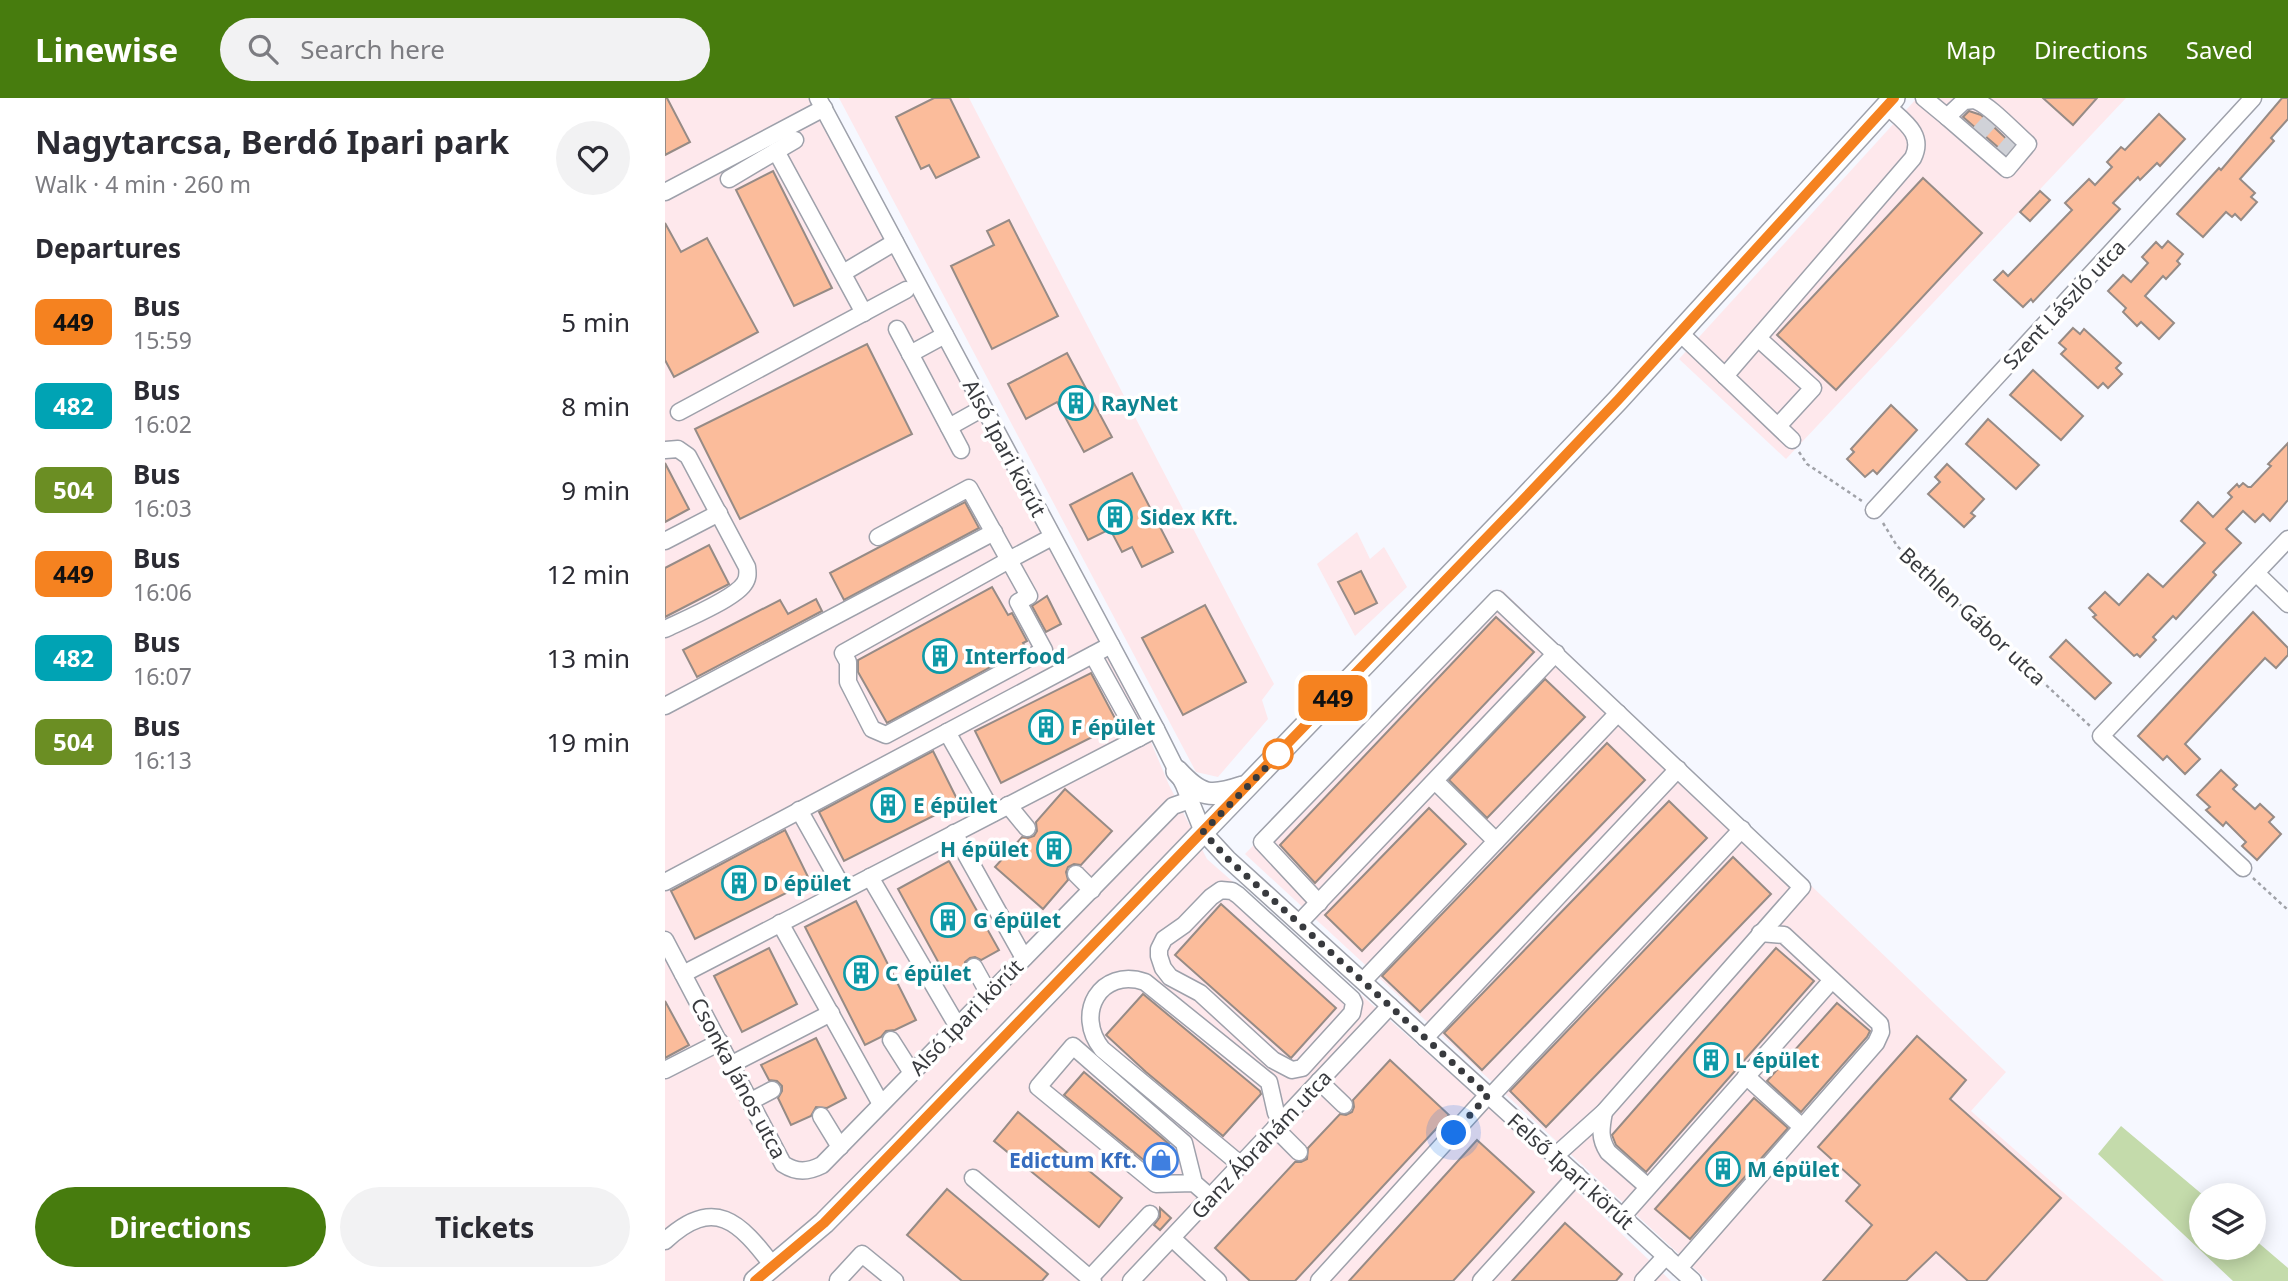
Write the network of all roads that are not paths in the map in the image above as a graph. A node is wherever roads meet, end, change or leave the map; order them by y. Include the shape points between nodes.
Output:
1 (1924, 98) edge
2 (2253, 98) edge
3 (1890, 102) edge
4 (821, 103) edge
5 (1947, 117) junction
6 (795, 140) dead end
7 (776, 151) junction
8 (729, 178) dead end
9 (665, 192) edge
10 (895, 242) junction
11 (843, 273) junction
12 (906, 290) dead end
13 (864, 313) junction
14 (897, 329) dead end
15 (1680, 333) junction
16 (944, 335) junction
17 (1759, 339) junction
18 (910, 354) junction
19 (1725, 376) junction
20 (983, 408) junction
21 (679, 412) dead end
22 (1778, 426) junction
23 (949, 427) junction
24 (1792, 440) road end
25 (665, 450) edge
26 (961, 450) dead end
27 (1874, 510) road end
28 (719, 513) junction
29 (994, 532) junction
30 (878, 537) dead end
31 (1052, 537) junction
32 (2288, 539) edge
33 (665, 541) edge
34 (1009, 560) junction
35 (2256, 573) junction
36 (2288, 604) edge
37 (665, 629) edge
38 (1111, 645) junction
39 (1556, 653) junction
40 (1093, 654) junction
41 (665, 706) edge
42 (1618, 713) junction
43 (1156, 729) junction
44 (947, 732) junction
45 (1139, 738) junction
46 (1678, 769) junction
47 (1177, 771) junction
48 (1435, 780) junction
49 (1248, 785) junction
50 (1190, 800) junction
51 (1008, 806) junction
52 (799, 810) junction
53 (993, 813) junction
54 (1027, 828) dead end
55 (1742, 829) junction
56 (1203, 832) junction
57 (954, 833) junction
58 (1496, 841) junction
59 (2243, 869) road end
60 (1076, 874) dead end
61 (870, 877) junction
62 (665, 882) edge
63 (844, 890) junction
64 (1091, 890) junction
65 (1319, 903) junction
66 (780, 923) junction
67 (1299, 923) junction
68 (1760, 933) junction
69 (665, 940) edge
70 (1024, 958) junction
71 (974, 967) dead end
72 (675, 968) edge
73 (1832, 980) junction
74 (1363, 981) junction
75 (989, 994) junction
76 (1390, 1006) junction
77 (831, 1013) junction
78 (1352, 1013) junction
79 (958, 1027) junction
80 (1368, 1030) junction
81 (1426, 1038) junction
82 (891, 1040) dead end
83 (720, 1042) junction
84 (732, 1064) junction
85 (665, 1070) edge
86 (1297, 1070) junction
87 (912, 1073) junction
88 (1746, 1076) junction
89 (1316, 1084) junction
90 (772, 1090) dead end
91 (1489, 1096) junction
92 (751, 1101) junction
93 (881, 1104) junction
94 (1344, 1105) dead end
95 (1604, 1112) junction
96 (821, 1116) dead end
97 (1279, 1124) junction
98 (1802, 1127) junction
99 (840, 1147) junction
100 (1299, 1152) dead end
101 (1555, 1156) junction
102 (1241, 1165) junction
103 (799, 1171) joint
104 (1577, 1175) junction
105 (973, 1178) dead end
106 (1194, 1183) junction
107 (1647, 1188) junction
108 (1210, 1197) junction
109 (1150, 1214) dead end
110 (1622, 1217) junction
111 (1172, 1238) junction
112 (665, 1241) edge
113 (1666, 1256) junction
114 (773, 1266) junction
115 (1679, 1268) junction
116 (1143, 1269) junction
117 (838, 1280) edge
118 (1091, 1280) edge
119 (755, 1281) edge
120 (895, 1281) edge
121 (1131, 1281) edge
122 (1156, 1281) edge
123 (1218, 1281) edge
124 (1319, 1281) edge
125 (1481, 1281) edge
126 (1643, 1281) edge
127 (1693, 1281) edge

1 - 5 street
2 - 27 street, Szent László utca
3 - 15 main road
3 - 17 street via 1915,134 1913,158
4 - 9 street
4 - 10 street, Alsó Ipari körút
5 - 5 street via 1964,101 1975,100 1991,108 1996,137
6 - 7 street
7 - 8 street
7 - 11 street
10 - 11 street
10 - 16 street, Alsó Ipari körút
11 - 13 street
12 - 13 street
13 - 21 street
14 - 18 street
15 - 19 street
15 - 49 main road
16 - 18 street
16 - 20 street, Alsó Ipari körút
17 - 19 street
17 - 22 street via 1813,388
18 - 23 street
19 - 22 street
20 - 23 street
20 - 31 street, Alsó Ipari körút
22 - 24 street
23 - 26 street
25 - 28 street via 678,449 688,456
28 - 33 street
28 - 37 street via 747,568 747,580 737,593
29 - 30 street via 969,488
29 - 34 street
29 - 41 street
31 - 34 street
31 - 38 street, Alsó Ipari körút
32 - 35 street
34 - 34 street via 843,653 848,682 872,729 886,735 1044,650 1019,601 1029,596
35 - 36 street
35 - 59 street via 2101,736
38 - 40 street
38 - 43 street, Alsó Ipari körút
39 - 42 street
39 - 48 street
39 - 65 street via 1497,599 1262,842
40 - 44 street
40 - 45 street
42 - 46 street
42 - 58 street
43 - 45 street
43 - 47 street, Alsó Ipari körút
44 - 52 street
44 - 53 street
45 - 51 street
46 - 55 street
46 - 81 street
47 - 49 main road via 1197,790 1210,795
47 - 50 street, Alsó Ipari körút
48 - 58 street
48 - 65 street
49 - 56 main road
50 - 56 street, Alsó Ipari körút
50 - 64 street, Alsó Ipari körút via 1173,806
51 - 53 street
51 - 54 street
52 - 62 street
52 - 63 street
53 - 57 street
55 - 68 street via 1802,887
55 - 91 street
56 - 67 street, Felső Ipari körút
56 - 114 main road via 854,1193
57 - 61 street
57 - 70 street
58 - 74 street
60 - 64 street
61 - 63 street
61 - 79 street
63 - 66 street
64 - 70 street, Alsó Ipari körút
65 - 67 street
66 - 72 street
66 - 77 street
67 - 74 street, Felső Ipari körút
68 - 73 street via 1784,935
68 - 95 street
69 - 72 street, Csonka János utca
70 - 75 street, Alsó Ipari körút
71 - 75 street
72 - 83 street, Csonka János utca
73 - 88 street
73 - 98 street via 1880,1024 1881,1032
74 - 76 street, Felső Ipari körút
75 - 79 street, Alsó Ipari körút
76 - 80 street, Ganz Ábrahám utca
76 - 81 street, Felső Ipari körút
77 - 84 street
77 - 93 street
78 - 80 street
78 - 86 street
78 - 86 street via 1352,999 1232,891 1216,893 1164,939 1159,956 1170,977 1200,993 1273,1060
79 - 87 street, Alsó Ipari körút
80 - 89 street, Ganz Ábrahám utca
81 - 91 street, Felső Ipari körút
82 - 87 street
83 - 84 street, Csonka János utca
83 - 85 street
84 - 92 street, Csonka János utca
86 - 89 street
87 - 93 street, Alsó Ipari körút
88 - 98 street
88 - 107 street
89 - 94 street
89 - 97 street, Ganz Ábrahám utca
90 - 92 street
91 - 101 street, Felső Ipari körút
91 - 124 street via 1414,1166
92 - 103 street, Csonka János utca via 783,1164
93 - 99 street, Alsó Ipari körút
95 - 101 street
95 - 107 street via 1600,1130 1604,1145
96 - 99 street
97 - 100 street
97 - 102 street, Ganz Ábrahám utca
97 - 102 street via 1269,1082 1145,982 1122,980 1098,993 1089,1021 1095,1041
98 - 115 street
99 - 103 street, Alsó Ipari körút via 822,1166
101 - 104 street, Felső Ipari körút
102 - 108 street, Ganz Ábrahám utca
104 - 110 street, Felső Ipari körút
104 - 125 street
105 - 118 street
106 - 106 street via 1184,1143 1073,1046 1038,1087 1156,1184
106 - 108 street
107 - 110 street
108 - 111 street, Ganz Ábrahám utca
109 - 118 street
110 - 113 street, Felső Ipari körút
111 - 116 street, Ganz Ábrahám utca
111 - 123 street
112 - 114 street via 689,1222 712,1217 742,1228
113 - 115 street, Felső Ipari körút
113 - 126 street
114 - 119 main road
115 - 127 street, Felső Ipari körút
116 - 121 street, Ganz Ábrahám utca
116 - 122 street
117 - 120 street via 862,1254

